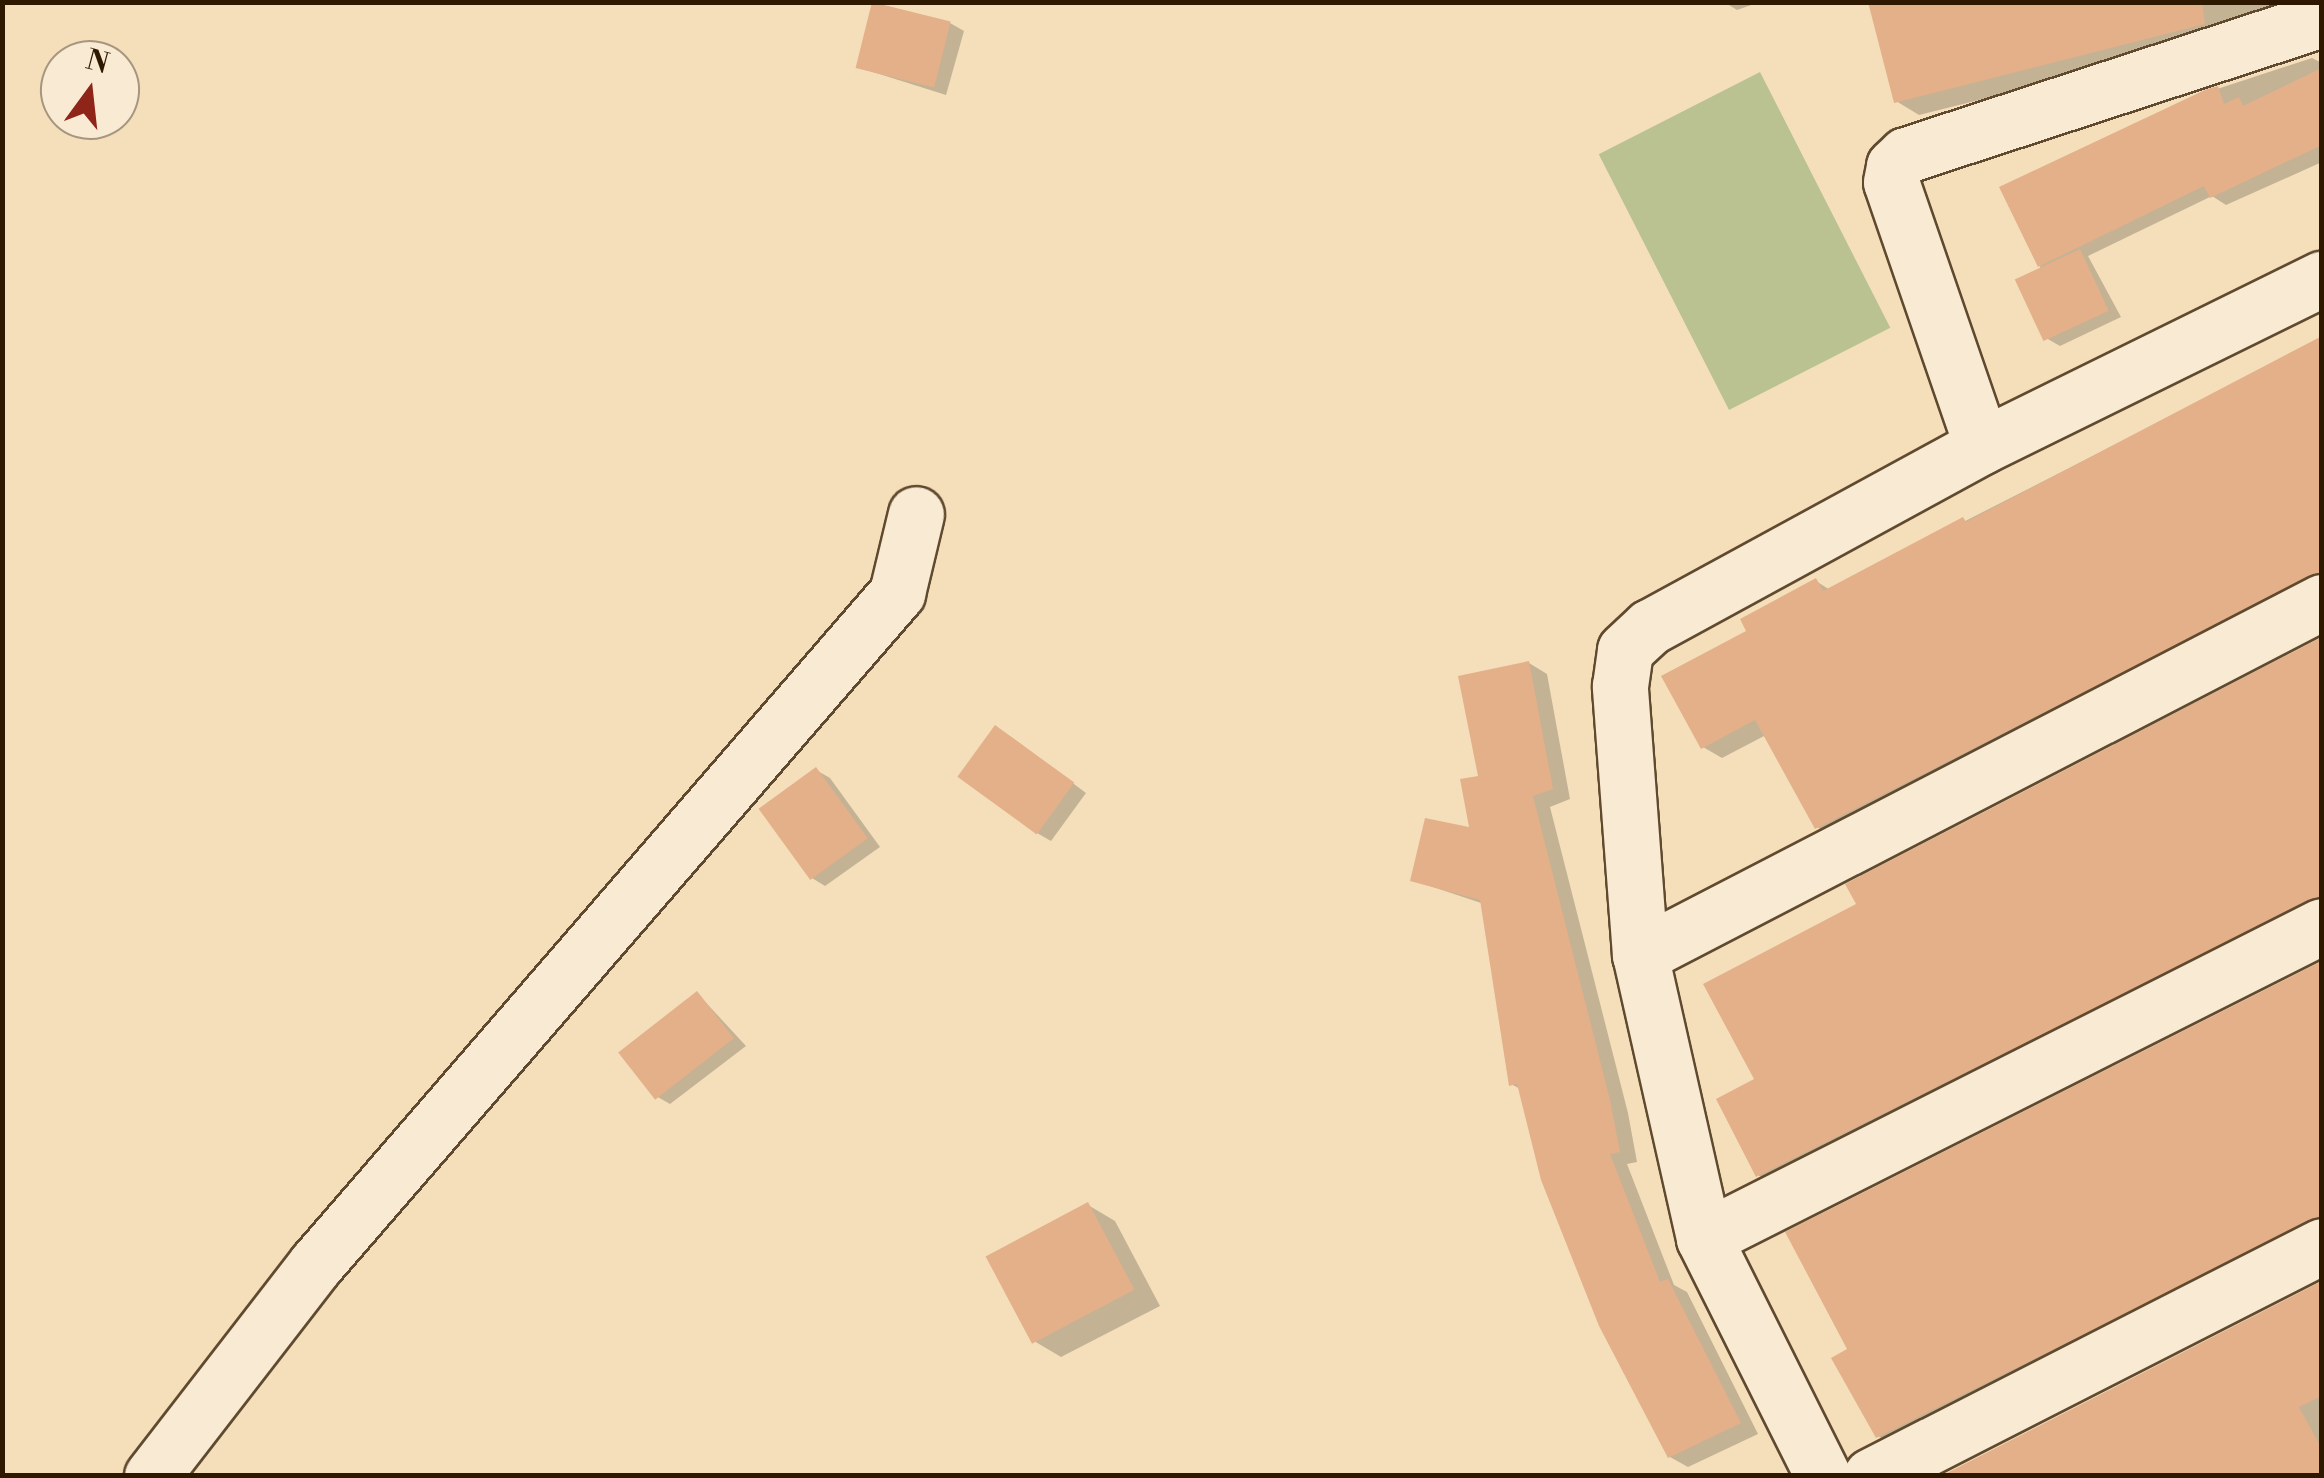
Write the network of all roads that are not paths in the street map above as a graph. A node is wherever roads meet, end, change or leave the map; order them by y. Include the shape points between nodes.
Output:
1 (2322, 19) edge
2 (2322, 279) edge
3 (1982, 446) junction
4 (916, 514) dead end
5 (2322, 602) edge
6 (2322, 926) edge
7 (1640, 954) junction
8 (1704, 1238) junction
9 (2322, 1246) edge
10 (152, 1476) edge
11 (1823, 1476) edge
12 (1871, 1476) edge

1 - 3 street via 1906,155 1894,166 1891,182
2 - 3 street
3 - 7 street via 1650,627 1626,650 1620,686
4 - 10 street via 897,593 316,1264
5 - 7 street
6 - 8 street
7 - 8 street
8 - 11 street
9 - 12 street

